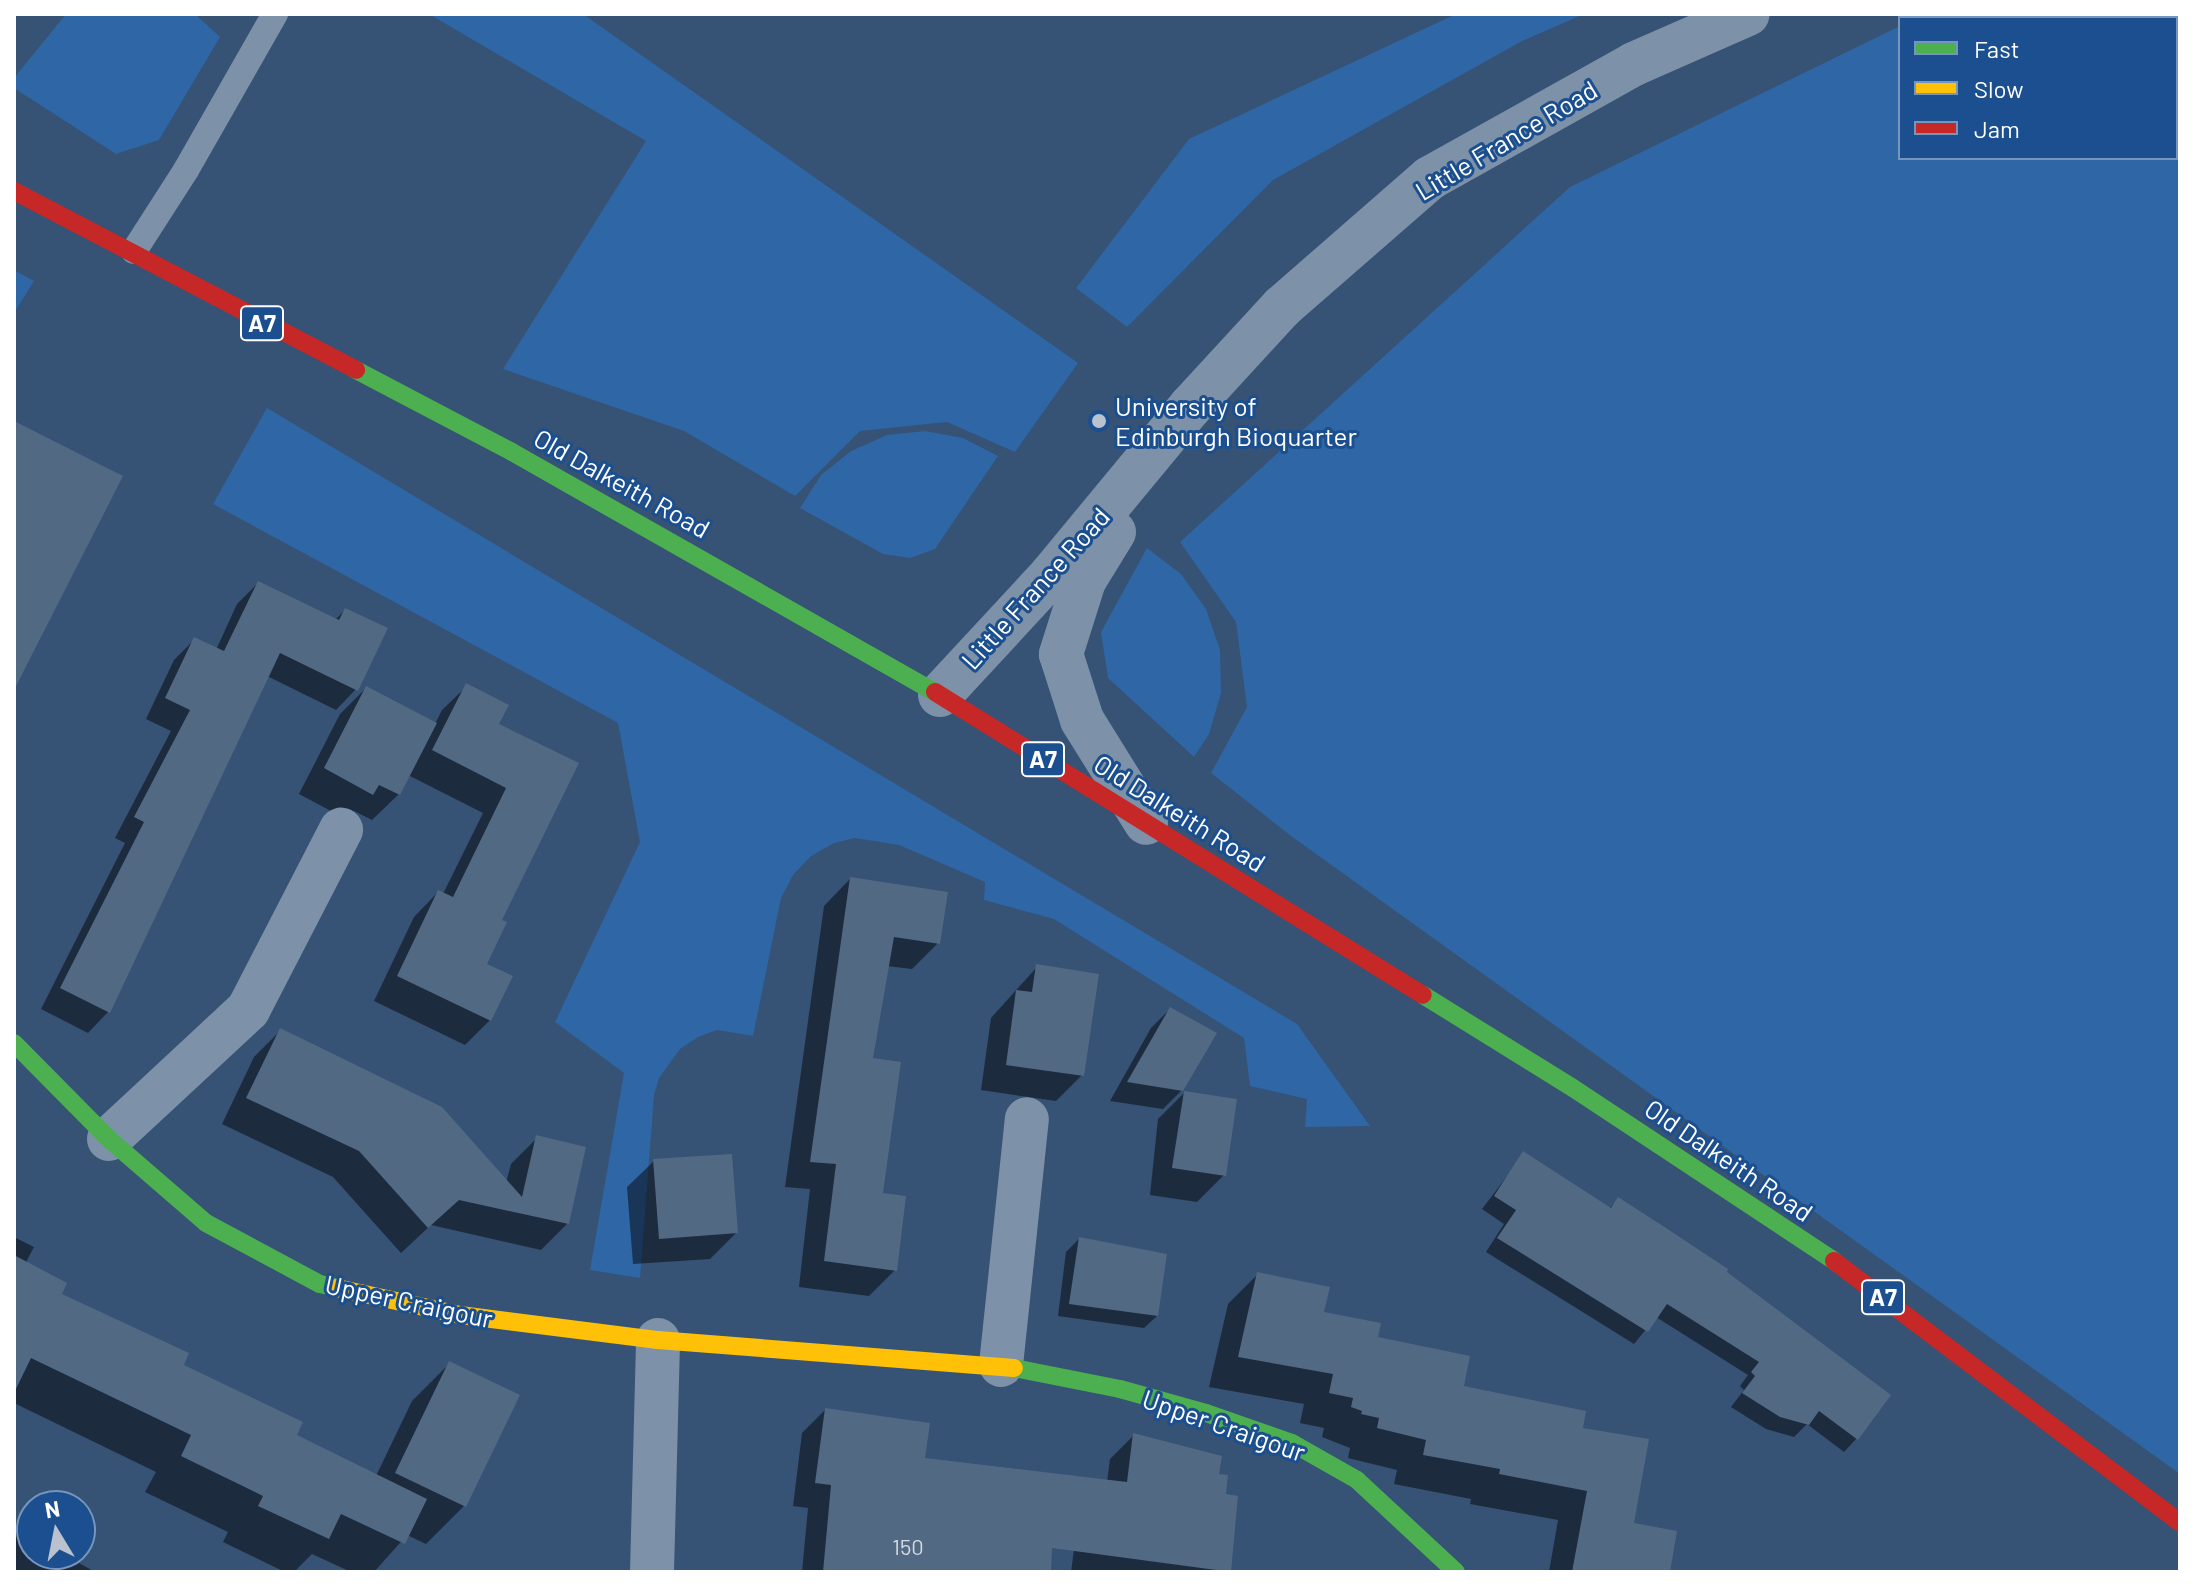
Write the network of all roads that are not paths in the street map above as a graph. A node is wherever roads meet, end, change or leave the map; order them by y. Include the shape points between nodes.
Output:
1 (275, 14) edge
2 (1748, 14) edge
3 (14, 191) edge
4 (134, 251) junction
5 (1190, 407) junction
6 (940, 695) junction
7 (1146, 823) junction
8 (341, 830) dead end
9 (14, 1043) edge
10 (1027, 1119) dead end
11 (109, 1139) junction
12 (658, 1340) junction
13 (1001, 1365) junction
14 (2180, 1523) edge
15 (652, 1572) edge
16 (1456, 1572) edge

1 - 4 lane
2 - 5 street, Little France Road via 1634,64 1430,178 1282,307
3 - 4 main road, Old Dalkeith Road / A7
4 - 6 main road, Old Dalkeith Road / A7 via 512,452
5 - 6 street, Little France Road via 1051,575
5 - 7 street, Little France Road via 1084,581 1061,654 1082,720
6 - 7 main road, Old Dalkeith Road / A7
7 - 14 main road, Old Dalkeith Road / A7 via 1573,1088 1852,1273
8 - 11 street via 248,1010
9 - 11 main road, Upper Craigour
10 - 13 street
11 - 12 main road, Upper Craigour via 206,1223 320,1284 460,1315
12 - 13 main road, Upper Craigour
12 - 15 street
13 - 16 main road, Upper Craigour via 1120,1389 1292,1443 1357,1480

